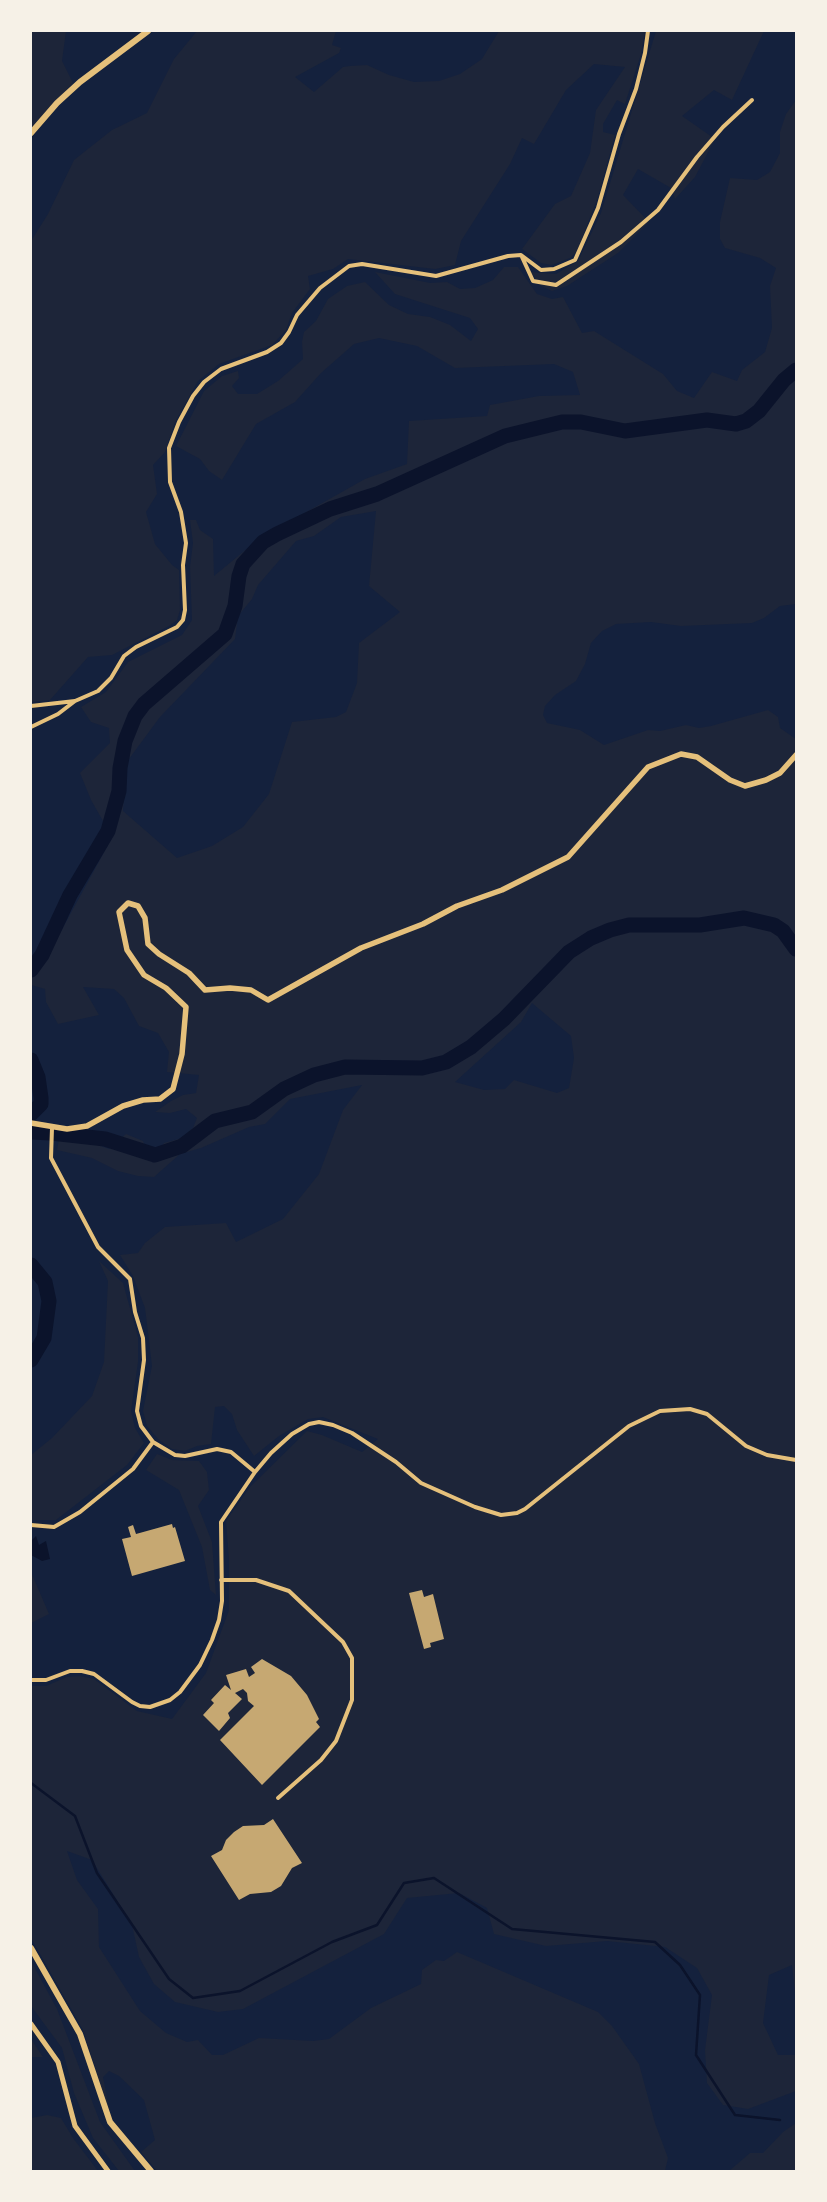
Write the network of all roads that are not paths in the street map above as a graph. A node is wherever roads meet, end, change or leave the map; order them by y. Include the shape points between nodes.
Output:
1 (148, 31) edge
2 (648, 31) edge
3 (752, 100) dead end
4 (31, 133) edge
5 (521, 255) junction
6 (75, 701) junction
7 (31, 706) edge
8 (31, 727) edge
9 (796, 755) edge
10 (31, 1123) edge
11 (52, 1129) junction
12 (153, 1442) junction
13 (796, 1460) edge
14 (255, 1472) junction
15 (31, 1525) edge
16 (221, 1580) junction
17 (31, 1680) edge
18 (278, 1798) dead end
19 (31, 1948) edge
20 (31, 2024) edge
21 (108, 2171) edge
22 (151, 2171) edge

1 - 4 main road via 80,82
2 - 5 street via 636,89 619,134 598,208 580,252 575,260 547,270 541,270
3 - 5 street via 696,157 658,210 621,242 556,285 533,281
5 - 6 street via 436,276 362,264 349,266 320,288 297,314 281,343 267,352 221,369 204,382 179,422 169,448 170,482 181,512 186,542 183,620 178,626 136,647 124,656 111,678 98,691
6 - 7 street
6 - 8 street via 58,714
9 - 11 main road via 780,773 745,786 730,780 697,757 681,754 648,767 568,857 502,890 361,948 268,1000 250,990 205,990 189,972 148,944 145,918 138,906 128,903 119,912 127,950 144,975 166,988 186,1007 182,1054 173,1089 160,1099 123,1106 87,1126
10 - 11 main road
11 - 12 street via 51,1158 98,1247 130,1279 143,1338 138,1418
12 - 14 street via 175,1455 217,1449 231,1452
12 - 15 street via 133,1469 80,1512 54,1527
13 - 14 street via 767,1455 746,1446 707,1414 673,1408 629,1426 526,1509 509,1515 474,1507 437,1491 352,1433 319,1422 292,1434
14 - 16 street via 221,1522
16 - 17 street via 222,1601 212,1640 200,1665 170,1700 150,1707 140,1706 94,1674 82,1671 70,1671 46,1680
16 - 18 street via 256,1580 289,1591 343,1642 352,1658 352,1700 336,1742 321,1760
19 - 22 main road via 80,2034 110,2122
20 - 21 street via 58,2062 75,2126

